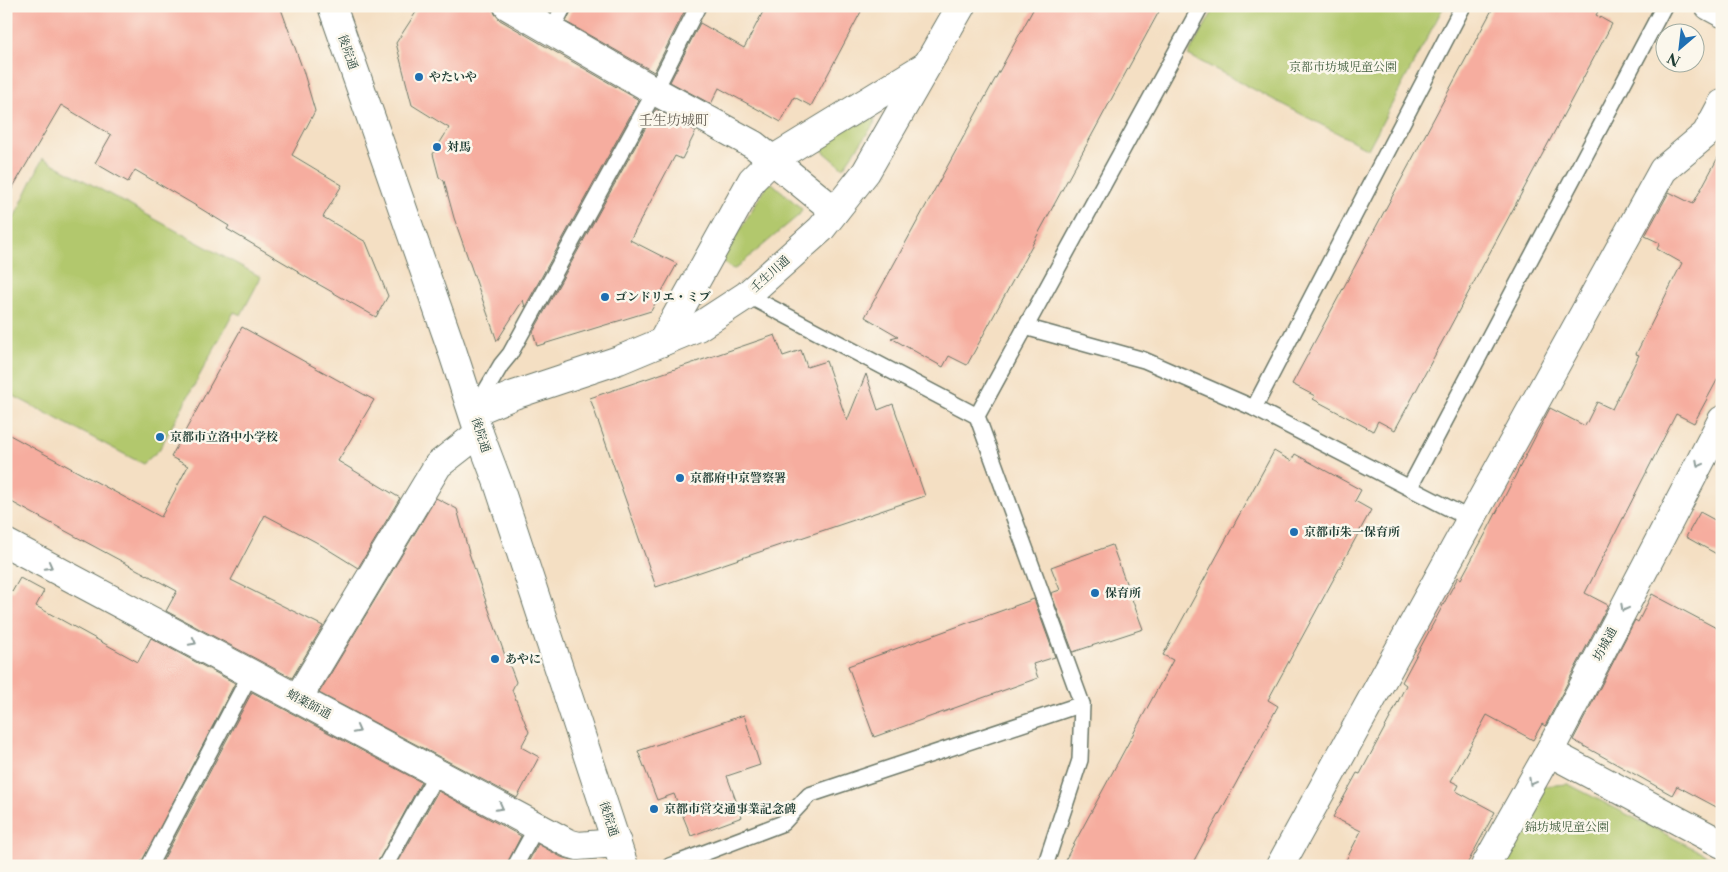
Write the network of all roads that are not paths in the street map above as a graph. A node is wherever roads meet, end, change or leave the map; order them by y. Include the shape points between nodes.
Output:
1 (332, 6) edge
2 (508, 6) edge
3 (564, 6) edge
4 (698, 6) edge
5 (960, 6) edge
6 (1201, 6) edge
7 (1462, 6) edge
8 (1664, 6) edge
9 (1709, 6) edge
10 (1722, 13) edge
11 (551, 31) junction
12 (927, 65) junction
13 (655, 91) junction
14 (1722, 104) edge
15 (772, 160) junction
16 (835, 211) junction
17 (747, 295) junction
18 (1025, 327) junction
19 (662, 342) junction
20 (1254, 408) junction
21 (977, 416) junction
22 (1722, 420) edge
23 (476, 423) junction
24 (1410, 487) junction
25 (1470, 519) junction
26 (9, 550) edge
27 (251, 673) junction
28 (298, 698) junction
29 (1082, 704) junction
30 (1549, 752) junction
31 (437, 773) junction
32 (537, 826) junction
33 (1722, 844) edge
34 (620, 855) edge
35 (149, 866) edge
36 (385, 866) edge
37 (516, 866) edge
38 (670, 866) edge
39 (1046, 866) edge
40 (1280, 866) edge
41 (1485, 866) edge

1 - 23 street, 後院通
2 - 11 street
3 - 11 lane
4 - 13 lane
5 - 12 street, 壬生川通
6 - 18 lane
7 - 20 lane
8 - 24 lane
9 - 10 street
11 - 13 street
12 - 15 street
12 - 16 street, 壬生川通 via 866,172
13 - 15 street via 754,145
13 - 23 lane via 501,365
14 - 25 street via 1706,134 1663,170
15 - 16 street
15 - 19 street via 752,180
16 - 17 street, 壬生川通 via 821,229
17 - 19 street, 壬生川通 via 698,327
17 - 21 lane
18 - 20 lane via 1144,360
18 - 21 lane
19 - 23 street, 壬生川通 via 620,360 514,395
20 - 24 lane
21 - 29 lane
22 -> 30 street, 坊城通
23 - 28 street, 壬生川通 via 438,465
23 - 34 street, 後院通
24 - 25 lane
25 - 40 street
26 -> 27 street, 蛸薬師通
27 - 28 street, 蛸薬師通
27 - 35 lane
28 -> 31 street, 蛸薬師通
29 - 38 lane via 809,795 783,823
29 - 39 lane via 1080,760
30 - 33 street
30 -> 41 street, 坊城通
31 -> 32 street, 蛸薬師通
31 - 36 lane
32 - 34 street, 蛸薬師通 via 568,843
32 - 37 lane

